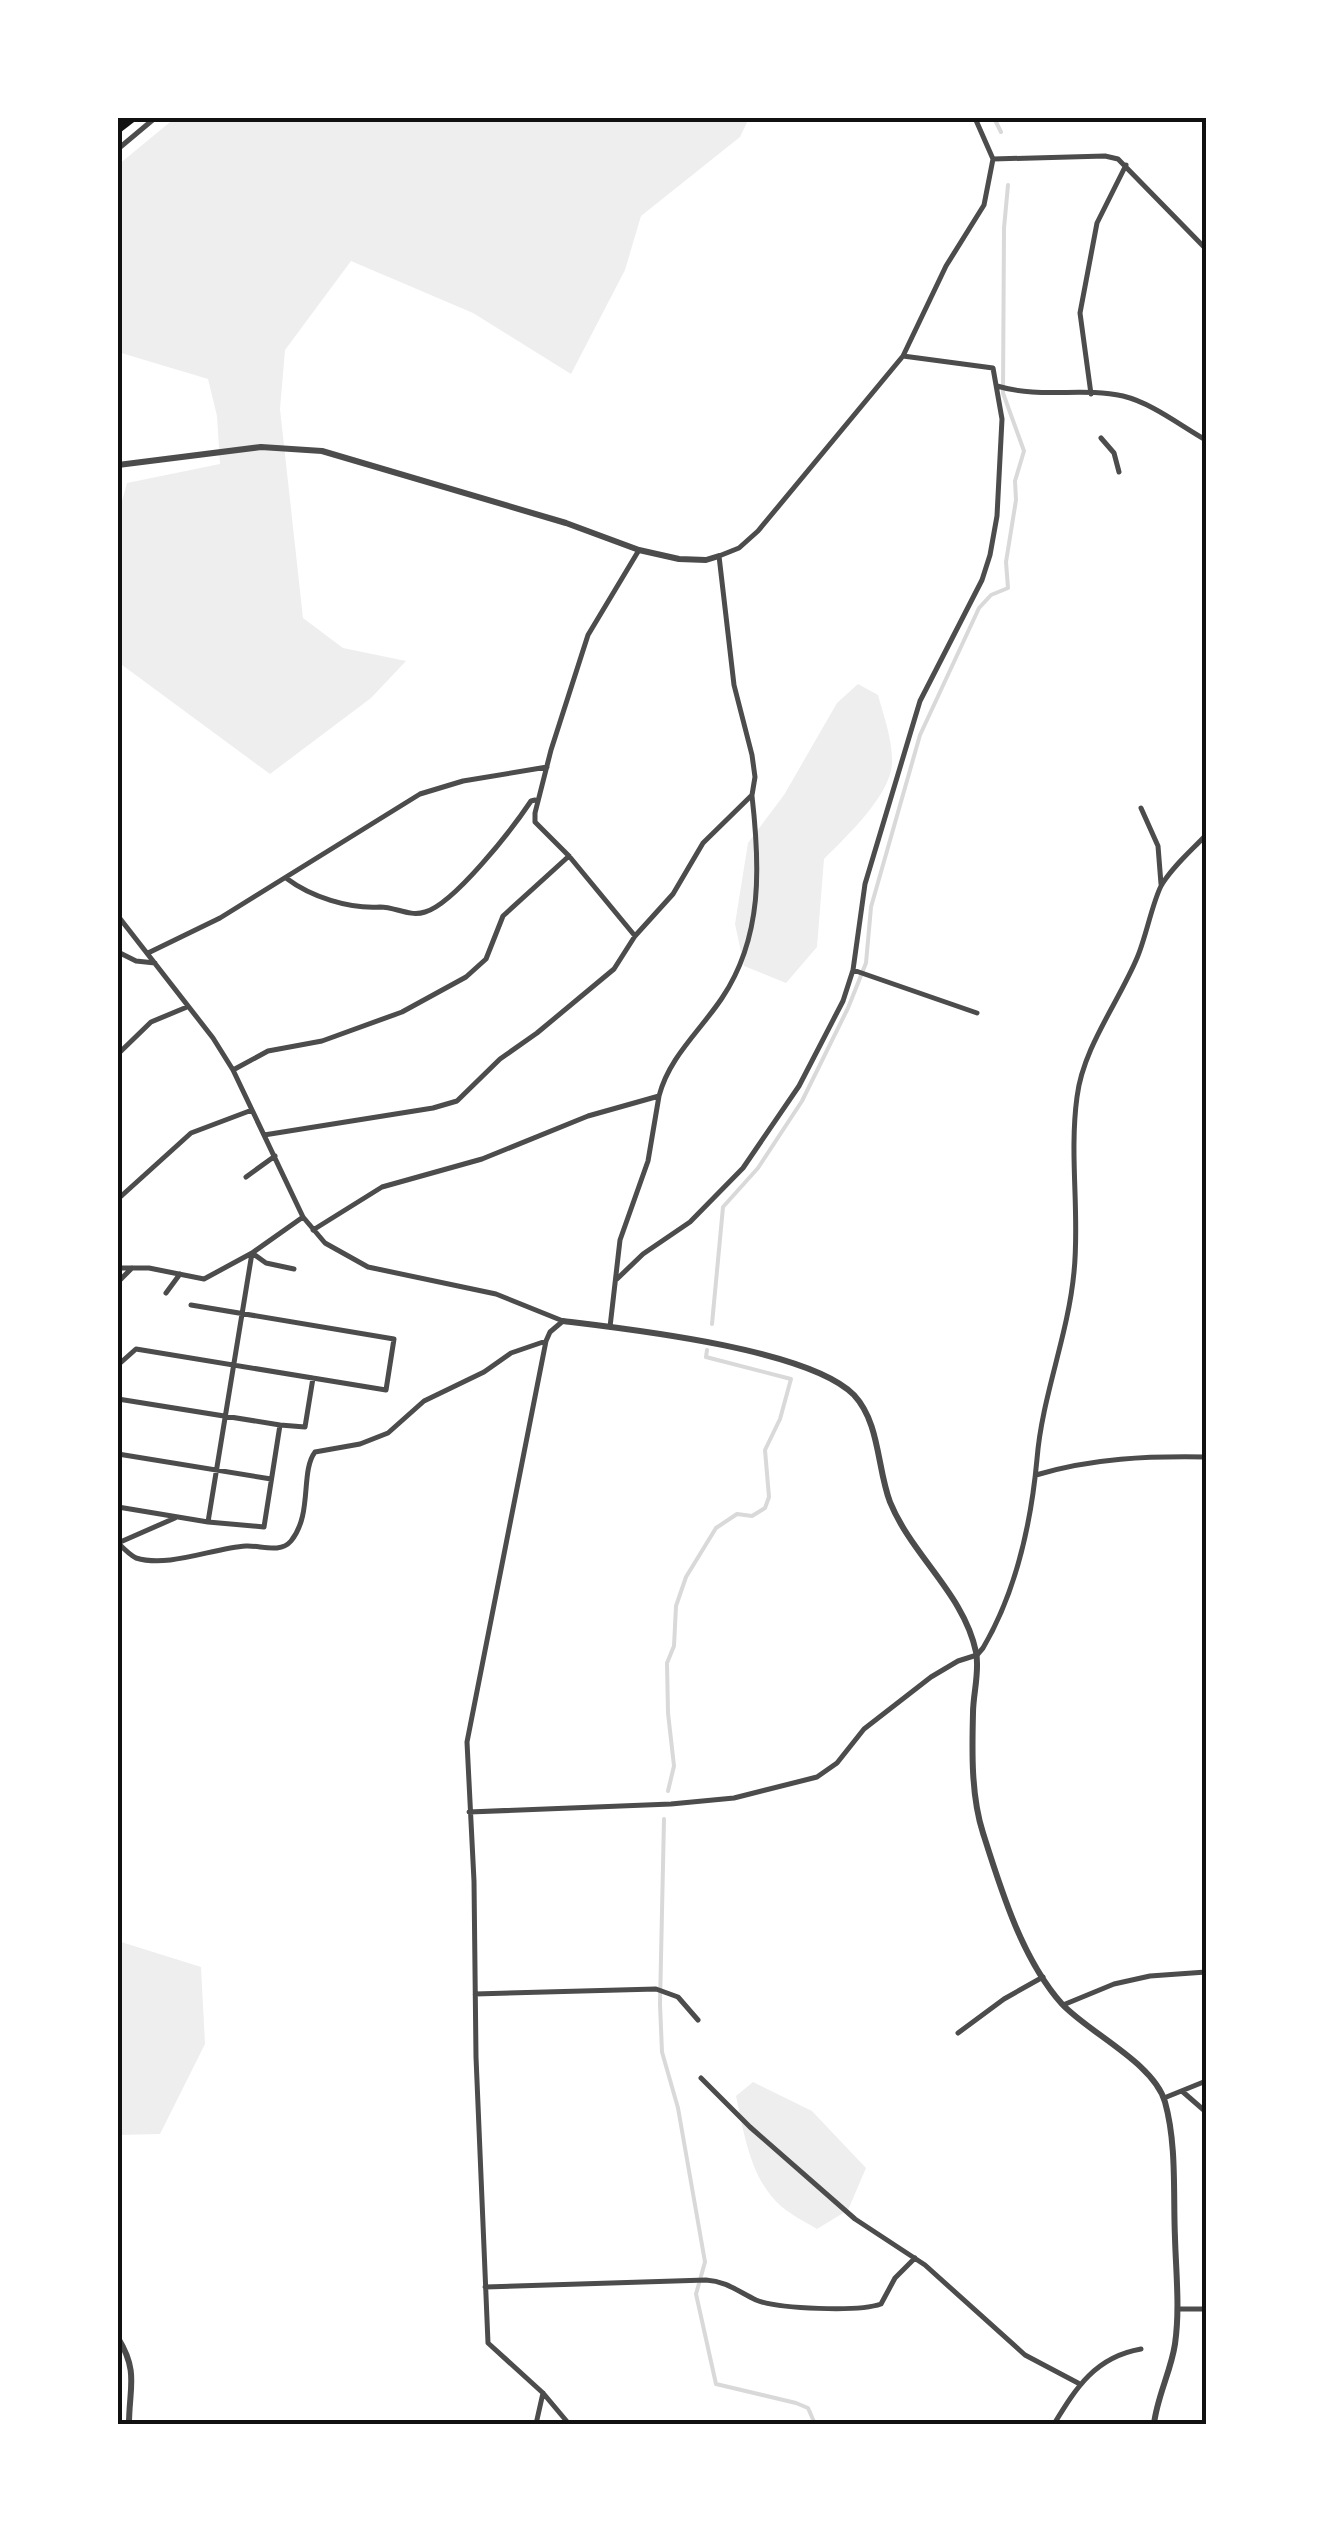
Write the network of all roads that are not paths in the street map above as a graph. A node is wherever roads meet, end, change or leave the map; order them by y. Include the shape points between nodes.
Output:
1 (131, 118) edge
2 (155, 118) edge
3 (975, 118) edge
4 (118, 128) edge
5 (118, 149) edge
6 (993, 159) junction
7 (1126, 165) junction
8 (1206, 249) edge
9 (903, 356) junction
10 (996, 386) junction
11 (1090, 394) junction
12 (1100, 438) dead end
13 (1206, 440) edge
14 (118, 465) edge
15 (1120, 472) dead end
16 (639, 550) junction
17 (719, 556) junction
18 (547, 767) junction
19 (752, 795) junction
20 (537, 800) junction
21 (1141, 808) dead end
22 (1206, 835) edge
23 (569, 856) junction
24 (286, 878) junction
25 (1161, 887) junction
26 (118, 916) edge
27 (635, 936) junction
28 (118, 952) edge
29 (148, 953) junction
30 (155, 963) junction
31 (855, 970) junction
32 (187, 1007) junction
33 (978, 1013) dead end
34 (118, 1054) edge
35 (232, 1070) junction
36 (660, 1096) junction
37 (252, 1110) junction
38 (264, 1135) junction
39 (275, 1156) junction
40 (246, 1178) dead end
41 (118, 1198) edge
42 (303, 1217) junction
43 (313, 1230) junction
44 (252, 1253) junction
45 (118, 1268) edge
46 (132, 1268) junction
47 (294, 1269) dead end
48 (180, 1274) junction
49 (617, 1279) junction
50 (118, 1282) edge
51 (166, 1293) dead end
52 (191, 1304) dead end
53 (242, 1312) junction
54 (563, 1321) junction
55 (610, 1327) junction
56 (546, 1341) junction
57 (234, 1364) junction
58 (118, 1366) edge
59 (314, 1378) junction
60 (118, 1398) edge
61 (224, 1416) junction
62 (280, 1424) junction
63 (118, 1454) edge
64 (1206, 1457) edge
65 (215, 1470) junction
66 (1036, 1475) junction
67 (270, 1479) junction
68 (118, 1507) edge
69 (177, 1517) junction
70 (208, 1522) junction
71 (118, 1543) edge
72 (977, 1654) junction
73 (469, 1812) junction
74 (1206, 1972) edge
75 (1043, 1976) junction
76 (475, 1994) junction
77 (1064, 2005) junction
78 (698, 2020) dead end
79 (958, 2033) dead end
80 (701, 2078) dead end
81 (1206, 2081) edge
82 (1182, 2092) junction
83 (1164, 2098) junction
84 (1206, 2112) edge
85 (914, 2258) junction
86 (485, 2287) junction
87 (1206, 2309) edge
88 (1178, 2310) junction
89 (118, 2338) edge
90 (1141, 2349) dead end
91 (1078, 2383) junction
92 (542, 2393) junction
93 (128, 2424) edge
94 (536, 2424) edge
95 (569, 2424) edge
96 (1054, 2424) edge
97 (1154, 2424) edge

1 - 4 highway
2 - 5 street
3 - 6 street
6 - 7 street via 1105,156
6 - 9 street via 984,205
7 - 8 street
7 - 11 street via 1097,223 1080,313
9 - 10 street via 993,368
9 - 17 street via 758,531
10 - 11 street
10 - 31 street via 1001,434 990,555 920,702 865,884
11 - 13 street via 1136,400
12 - 15 street
14 - 16 street via 261,447 322,450
16 - 17 street via 679,559
16 - 18 street via 594,621
17 - 19 street via 734,685 752,755
18 - 20 street
18 - 24 street via 420,794
19 - 27 street via 703,843 673,894
19 - 36 street via 758,881 748,948 722,997 664,1076
20 - 23 street via 536,822
20 - 24 street via 440,906 424,913 362,910
21 - 25 street via 1158,846
22 - 25 street
23 - 27 street
23 - 35 street via 503,916 486,959 466,978 402,1012 322,1041 268,1051
24 - 29 street
25 - 66 street via 1079,1084 1074,1274
26 - 29 street
27 - 38 street via 614,968 458,1100
28 - 30 street
29 - 30 street
30 - 32 street
31 - 33 street
31 - 49 street via 824,1043 742,1168 690,1222
32 - 34 street via 152,1022
32 - 35 street
35 - 37 street
36 - 43 street via 382,1187
36 - 49 street via 648,1161 620,1240
37 - 38 street
37 - 41 street via 191,1133
38 - 39 street
39 - 40 street
39 - 42 street
42 - 43 street
42 - 44 street
43 - 54 street via 368,1267 496,1294
44 - 47 street via 266,1264
44 - 48 street via 204,1279
44 - 53 street
45 - 46 street
46 - 48 street
46 - 50 street
48 - 51 street
49 - 55 street
52 - 53 street
53 - 57 street
53 - 59 street via 394,1339 386,1390
54 - 55 street
54 - 56 street
55 - 72 street via 726,1346 818,1374 854,1395 868,1418 890,1500 958,1608
56 - 71 street via 424,1401 388,1433 315,1452 307,1501 282,1548 249,1545 146,1558
56 - 73 street via 467,1742
57 - 58 street via 136,1350
57 - 59 street
57 - 61 street
59 - 62 street via 305,1427
60 - 61 street
61 - 62 street
61 - 65 street
62 - 67 street
63 - 65 street
64 - 66 street via 1115,1458
65 - 67 street
65 - 70 street
66 - 72 street via 1011,1585
67 - 70 street via 264,1527
68 - 69 street
69 - 70 street
69 - 71 street
72 - 73 street via 931,1676 817,1777 734,1798
72 - 75 street via 972,1712 979,1816 1004,1892
73 - 76 street
74 - 77 street via 1114,1984
75 - 77 street
75 - 79 street
76 - 78 street via 667,1990
76 - 86 street
77 - 83 street
80 - 85 street via 823,2193
81 - 82 street
82 - 83 street
82 - 84 street
83 - 88 street via 1172,2142
85 - 86 street via 881,2304 861,2308 766,2302 724,2283 690,2279
85 - 91 street via 1025,2356
86 - 92 street via 488,2344
87 - 88 street
88 - 97 street
89 - 93 street via 133,2376
90 - 91 street
91 - 96 street
92 - 94 street
92 - 95 street

